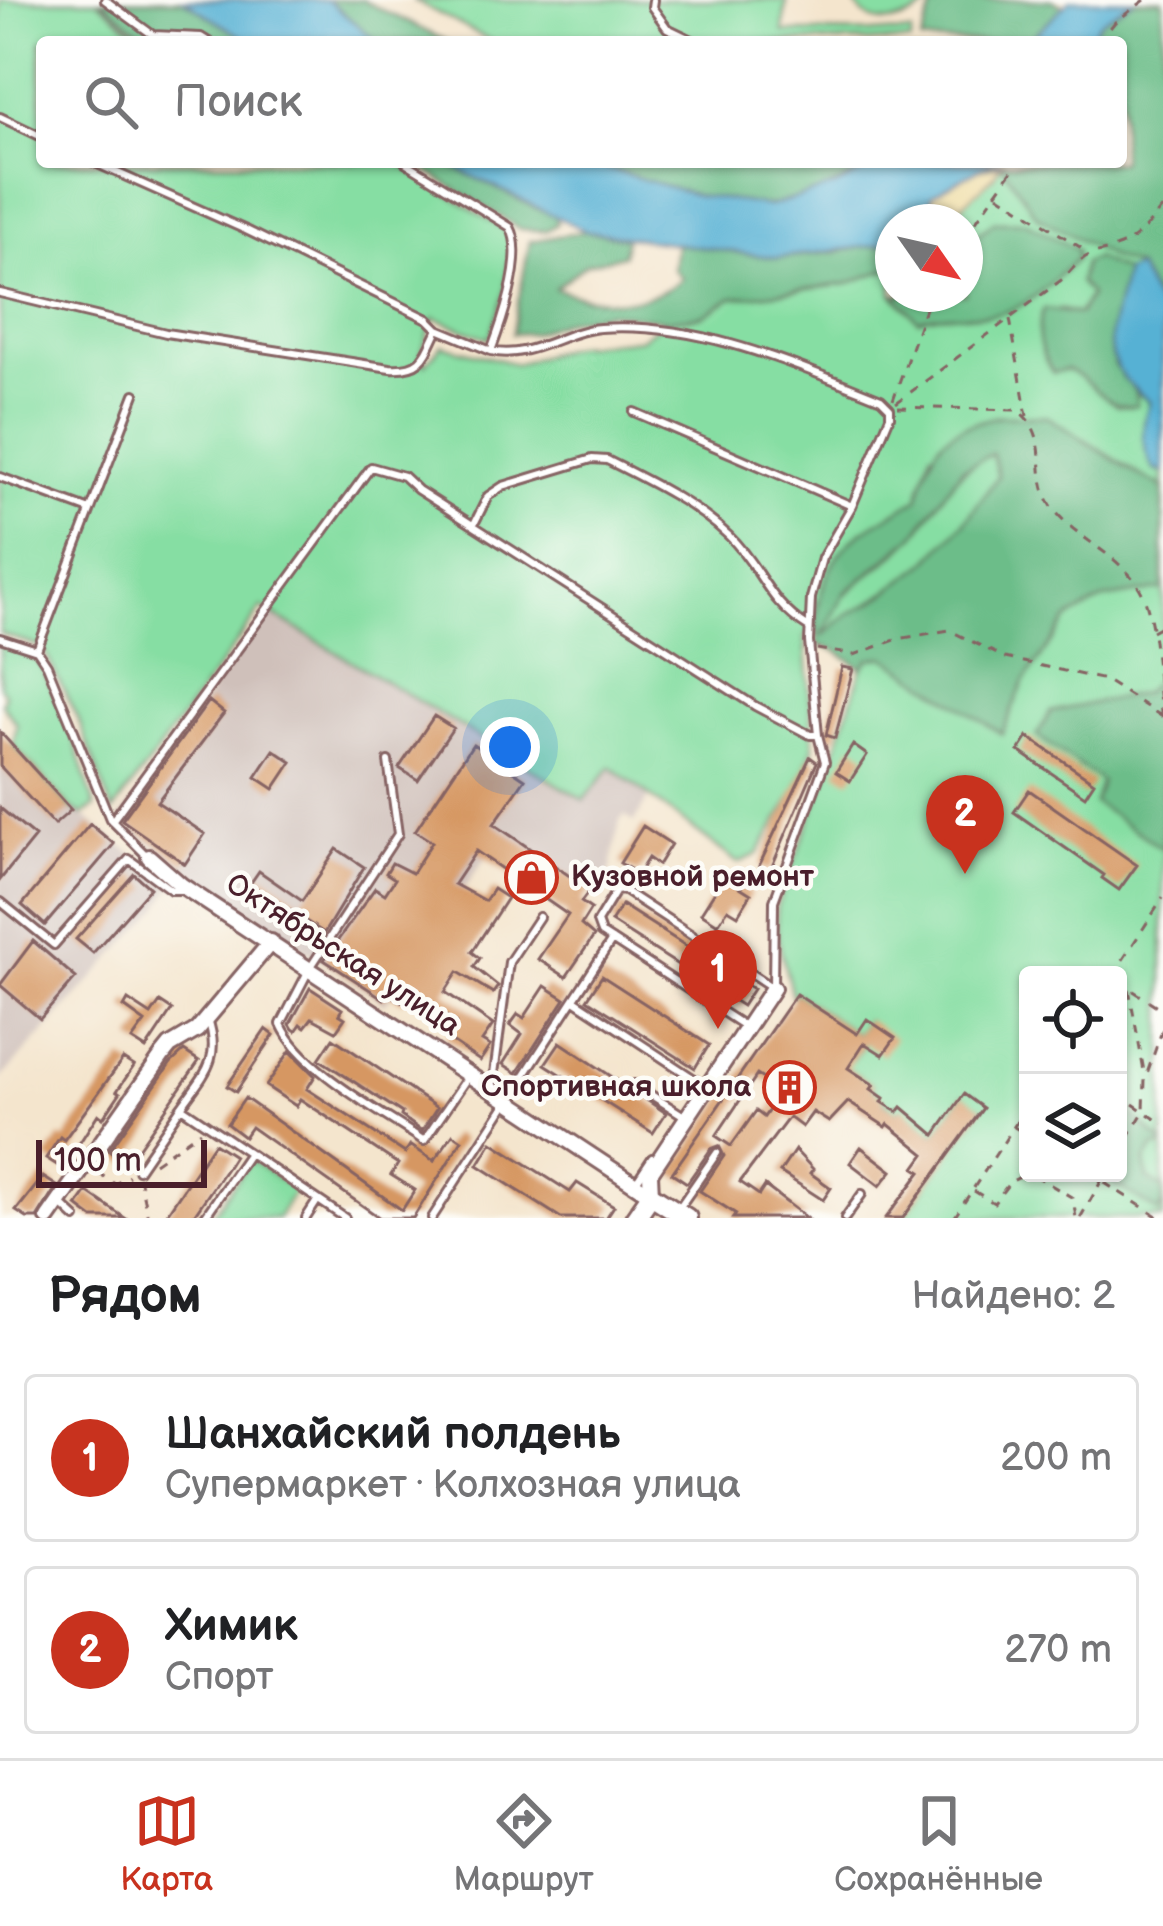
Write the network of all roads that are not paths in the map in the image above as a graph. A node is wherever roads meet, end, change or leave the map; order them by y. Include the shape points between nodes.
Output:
1 (105, 0) edge
2 (653, 0) edge
3 (177, 36) edge
4 (684, 36) edge
5 (0, 117) edge
6 (36, 134) edge
7 (106, 168) edge
8 (415, 168) edge
9 (0, 293) edge
10 (438, 329) junction
11 (491, 351) junction
12 (135, 394) dead end
13 (634, 412) dead end
14 (0, 478) edge
15 (852, 506) junction
16 (91, 510) junction
17 (474, 523) junction
18 (809, 628) junction
19 (0, 638) edge
20 (37, 650) junction
21 (818, 735) junction
22 (388, 760) dead end
23 (112, 821) junction
24 (149, 857) joint
25 (184, 887) junction
26 (1, 902) edge
27 (539, 916) dead end
28 (613, 940) junction
29 (271, 942) junction
30 (310, 968) junction
31 (773, 988) junction
32 (576, 1001) junction
33 (208, 1019) junction
34 (744, 1026) junction
35 (469, 1075) junction
36 (634, 1084) dead end
37 (702, 1084) junction
38 (492, 1090) junction
39 (508, 1101) junction
40 (181, 1107) junction
41 (681, 1114) junction
42 (249, 1153) junction
43 (717, 1153) dead end
44 (138, 1170) road end
45 (642, 1190) junction
46 (862, 1194) dead end
47 (318, 1200) junction
48 (60, 1202) junction
49 (682, 1215) edge
50 (48, 1218) edge
51 (76, 1218) edge
52 (205, 1218) edge
53 (306, 1218) edge
54 (344, 1218) edge
55 (432, 1218) edge
56 (635, 1218) edge
57 (845, 1218) edge

1 - 3 lane via 153,35
2 - 4 lane via 657,17
5 - 6 lane
7 - 10 lane
8 - 11 lane via 515,236 510,292
9 - 10 lane via 166,333 391,368 419,363
10 - 11 lane
11 - 15 lane via 518,352 599,328 641,329 767,354 880,399 890,416
12 - 16 lane
13 - 15 lane
14 - 16 lane
15 - 18 lane via 821,558
16 - 20 lane
17 - 18 lane via 503,486 607,460 729,536 783,612
17 - 21 lane via 755,706
17 - 23 lane via 403,476 370,467
18 - 21 lane
19 - 20 lane
20 - 23 lane
21 - 31 lane via 824,772 774,901
22 - 30 lane via 398,834
23 - 24 lane
24 - 25 street, Октябрьская улица
25 - 26 lane via 171,890 129,859 55,945
25 - 29 street, Октябрьская улица
27 - 38 lane via 509,962
28 - 31 lane via 597,922 623,890
28 - 32 lane
28 - 34 lane
29 - 30 street, Октябрьская улица
29 - 33 street
30 - 35 street, Октябрьская улица
30 - 35 lane via 281,1024 287,1037 315,1066 424,1141
31 - 34 street
32 - 37 lane
32 - 39 lane
33 - 40 lane via 214,1054
33 - 48 street via 170,1046
34 - 37 lane
34 - 45 street
35 - 38 street, Октябрьская улица
36 - 41 lane
37 - 41 lane
38 - 39 street, Октябрьская улица
39 - 45 street, Октябрьская улица
39 - 55 lane
40 - 42 lane
40 - 44 lane
41 - 45 lane
42 - 47 lane
42 - 52 lane
43 - 49 lane
45 - 49 street, Октябрьская улица
45 - 56 street
46 - 57 lane
47 - 53 lane
47 - 54 lane
48 - 50 street
48 - 51 lane

